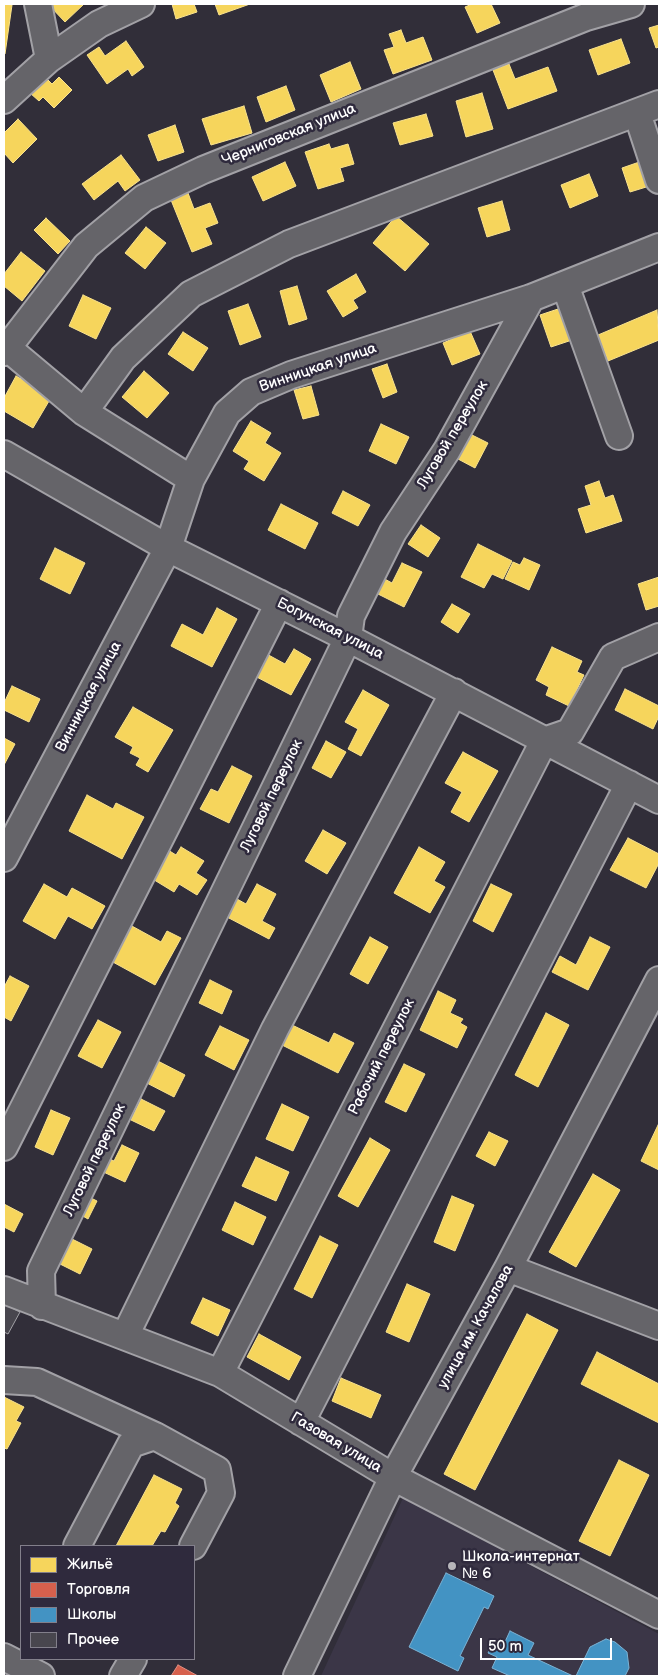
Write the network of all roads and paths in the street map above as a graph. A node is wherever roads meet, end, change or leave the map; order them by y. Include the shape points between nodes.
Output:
1 (38, 4) edge
2 (141, 4) edge
3 (631, 4) edge
4 (49, 59) junction
5 (4, 100) edge
6 (648, 109) edge
7 (659, 180) edge
8 (659, 247) edge
9 (565, 285) junction
10 (531, 298) junction
11 (5, 349) edge
12 (84, 412) junction
13 (619, 436) dead end
14 (4, 454) edge
15 (191, 479) junction
16 (168, 548) junction
17 (279, 603) junction
18 (348, 638) junction
19 (659, 638) edge
20 (454, 692) junction
21 (544, 741) junction
22 (629, 784) junction
23 (659, 800) edge
24 (4, 858) edge
25 (659, 980) edge
26 (4, 1147) edge
27 (508, 1268) junction
28 (4, 1290) edge
29 (42, 1306) junction
30 (659, 1326) edge
31 (125, 1336) junction
32 (220, 1373) junction
33 (4, 1380) edge
34 (301, 1422) junction
35 (154, 1436) junction
36 (393, 1478) junction
37 (78, 1545) edge
38 (194, 1545) edge
39 (659, 1615) edge
40 (13, 1657) edge
41 (132, 1660) edge
42 (41, 1676) edge
43 (124, 1676) edge
44 (297, 1676) edge

1 - 4 street
2 - 4 street via 99,24
3 - 11 street, Черниговская улица via 586,17 203,170 144,198 86,246
4 - 5 street
6 - 7 street
6 - 12 street via 289,244 191,294 123,358
8 - 9 street, Винницкая улица
9 - 10 street, Винницкая улица
9 - 13 street
10 - 15 street, Винницкая улица via 291,375 251,392 227,413
10 - 18 street, Луговой переулок via 447,450 393,532 351,616
11 - 12 street
12 - 15 street
14 - 16 street, Богунская улица
15 - 16 street, Винницкая улица
16 - 17 street, Богунская улица
16 - 24 street, Винницкая улица
17 - 18 street, Богунская улица
17 - 26 street
18 - 20 street, Богунская улица
18 - 29 street, Луговой переулок via 41,1271
19 - 21 street via 613,657 570,732
20 - 21 street, Богунская улица
20 - 31 street via 274,1029
21 - 22 street, Богунская улица
21 - 32 street, Рабочий переулок
22 - 23 street, Богунская улица
22 - 34 street
25 - 27 street, улица им. Качалова
27 - 30 street
27 - 36 street, улица им. Качалова
28 - 29 street, Газовая улица
29 - 31 street, Газовая улица
31 - 32 street, Газовая улица
32 - 34 street, Газовая улица
33 - 35 street via 37,1382
34 - 36 street, Газовая улица
35 - 37 street via 131,1444
35 - 38 street via 217,1470 221,1493
36 - 39 street, Газовая улица
36 - 44 street, улица им. Качалова
40 - 42 street
41 - 43 street

